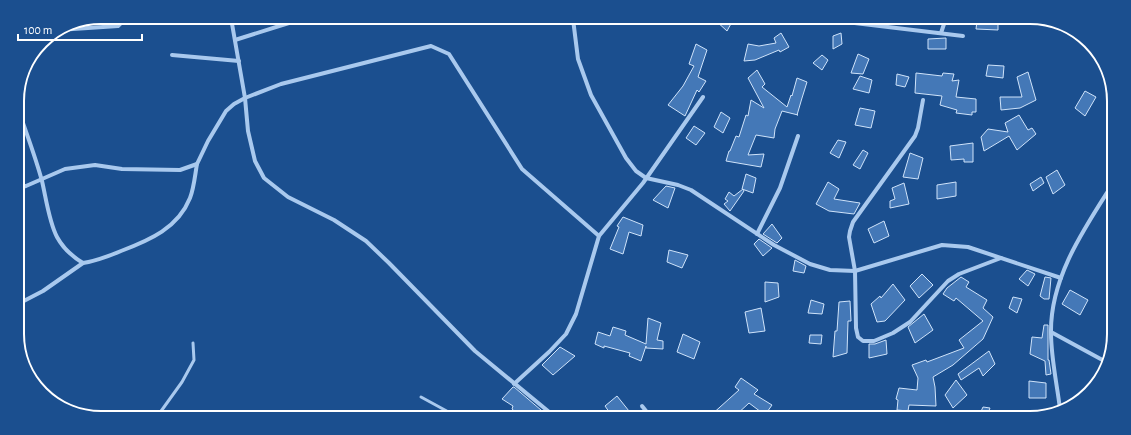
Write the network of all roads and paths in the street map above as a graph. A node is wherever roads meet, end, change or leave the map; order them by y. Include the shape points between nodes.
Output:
1 (120, 24) edge
2 (232, 24) edge
3 (286, 24) edge
4 (574, 24) edge
5 (864, 24) edge
6 (944, 24) edge
7 (76, 29) edge
8 (941, 33) junction
9 (963, 36) dead end
10 (235, 40) junction
11 (172, 56) dead end
12 (238, 61) junction
13 (703, 97) dead end
14 (245, 98) junction
15 (923, 100) dead end
16 (24, 127) edge
17 (798, 136) dead end
18 (197, 164) junction
19 (646, 178) junction
20 (41, 179) junction
21 (24, 186) edge
22 (1107, 193) edge
23 (757, 234) junction
24 (599, 236) junction
25 (1001, 258) junction
26 (83, 263) junction
27 (855, 271) junction
28 (1061, 278) junction
29 (24, 301) edge
30 (1051, 332) junction
31 (193, 343) dead end
32 (1102, 360) edge
33 (514, 384) junction
34 (421, 398) dead end
35 (1060, 405) edge
36 (642, 406) dead end
37 (161, 411) edge
38 (446, 411) edge
39 (548, 411) edge
40 (646, 411) edge

1 - 7 street
2 - 10 street
3 - 10 street
4 - 19 street via 578,59 591,95 626,158 636,171
5 - 8 street
6 - 8 street
8 - 9 street
10 - 12 street
11 - 12 street
12 - 14 street
13 - 19 street
14 - 18 street via 226,111
14 - 24 street via 281,84 431,46 449,54 522,169
14 - 33 street via 248,131 255,161 264,178 288,197 334,220 366,241 475,351
15 - 27 street via 915,136 853,222 849,237
16 - 20 street
17 - 23 street via 780,188
18 - 20 street via 180,170 122,169 95,165 65,169
18 - 26 street via 190,197 170,226 137,245
19 - 23 street via 691,190
19 - 24 street
20 - 21 street
20 - 26 street via 51,224 57,237 65,248
22 - 28 street via 1081,234
23 - 27 street via 810,264 830,270
24 - 33 street via 572,323 566,334
25 - 27 street via 968,247 942,245
25 - 27 street via 959,274 948,281 910,322 874,341 863,341 858,337
25 - 28 street
26 - 29 street
28 - 30 street via 1053,305
30 - 32 street
30 - 35 street
31 - 37 lane via 194,360
33 - 39 street
34 - 38 lane
36 - 40 street

